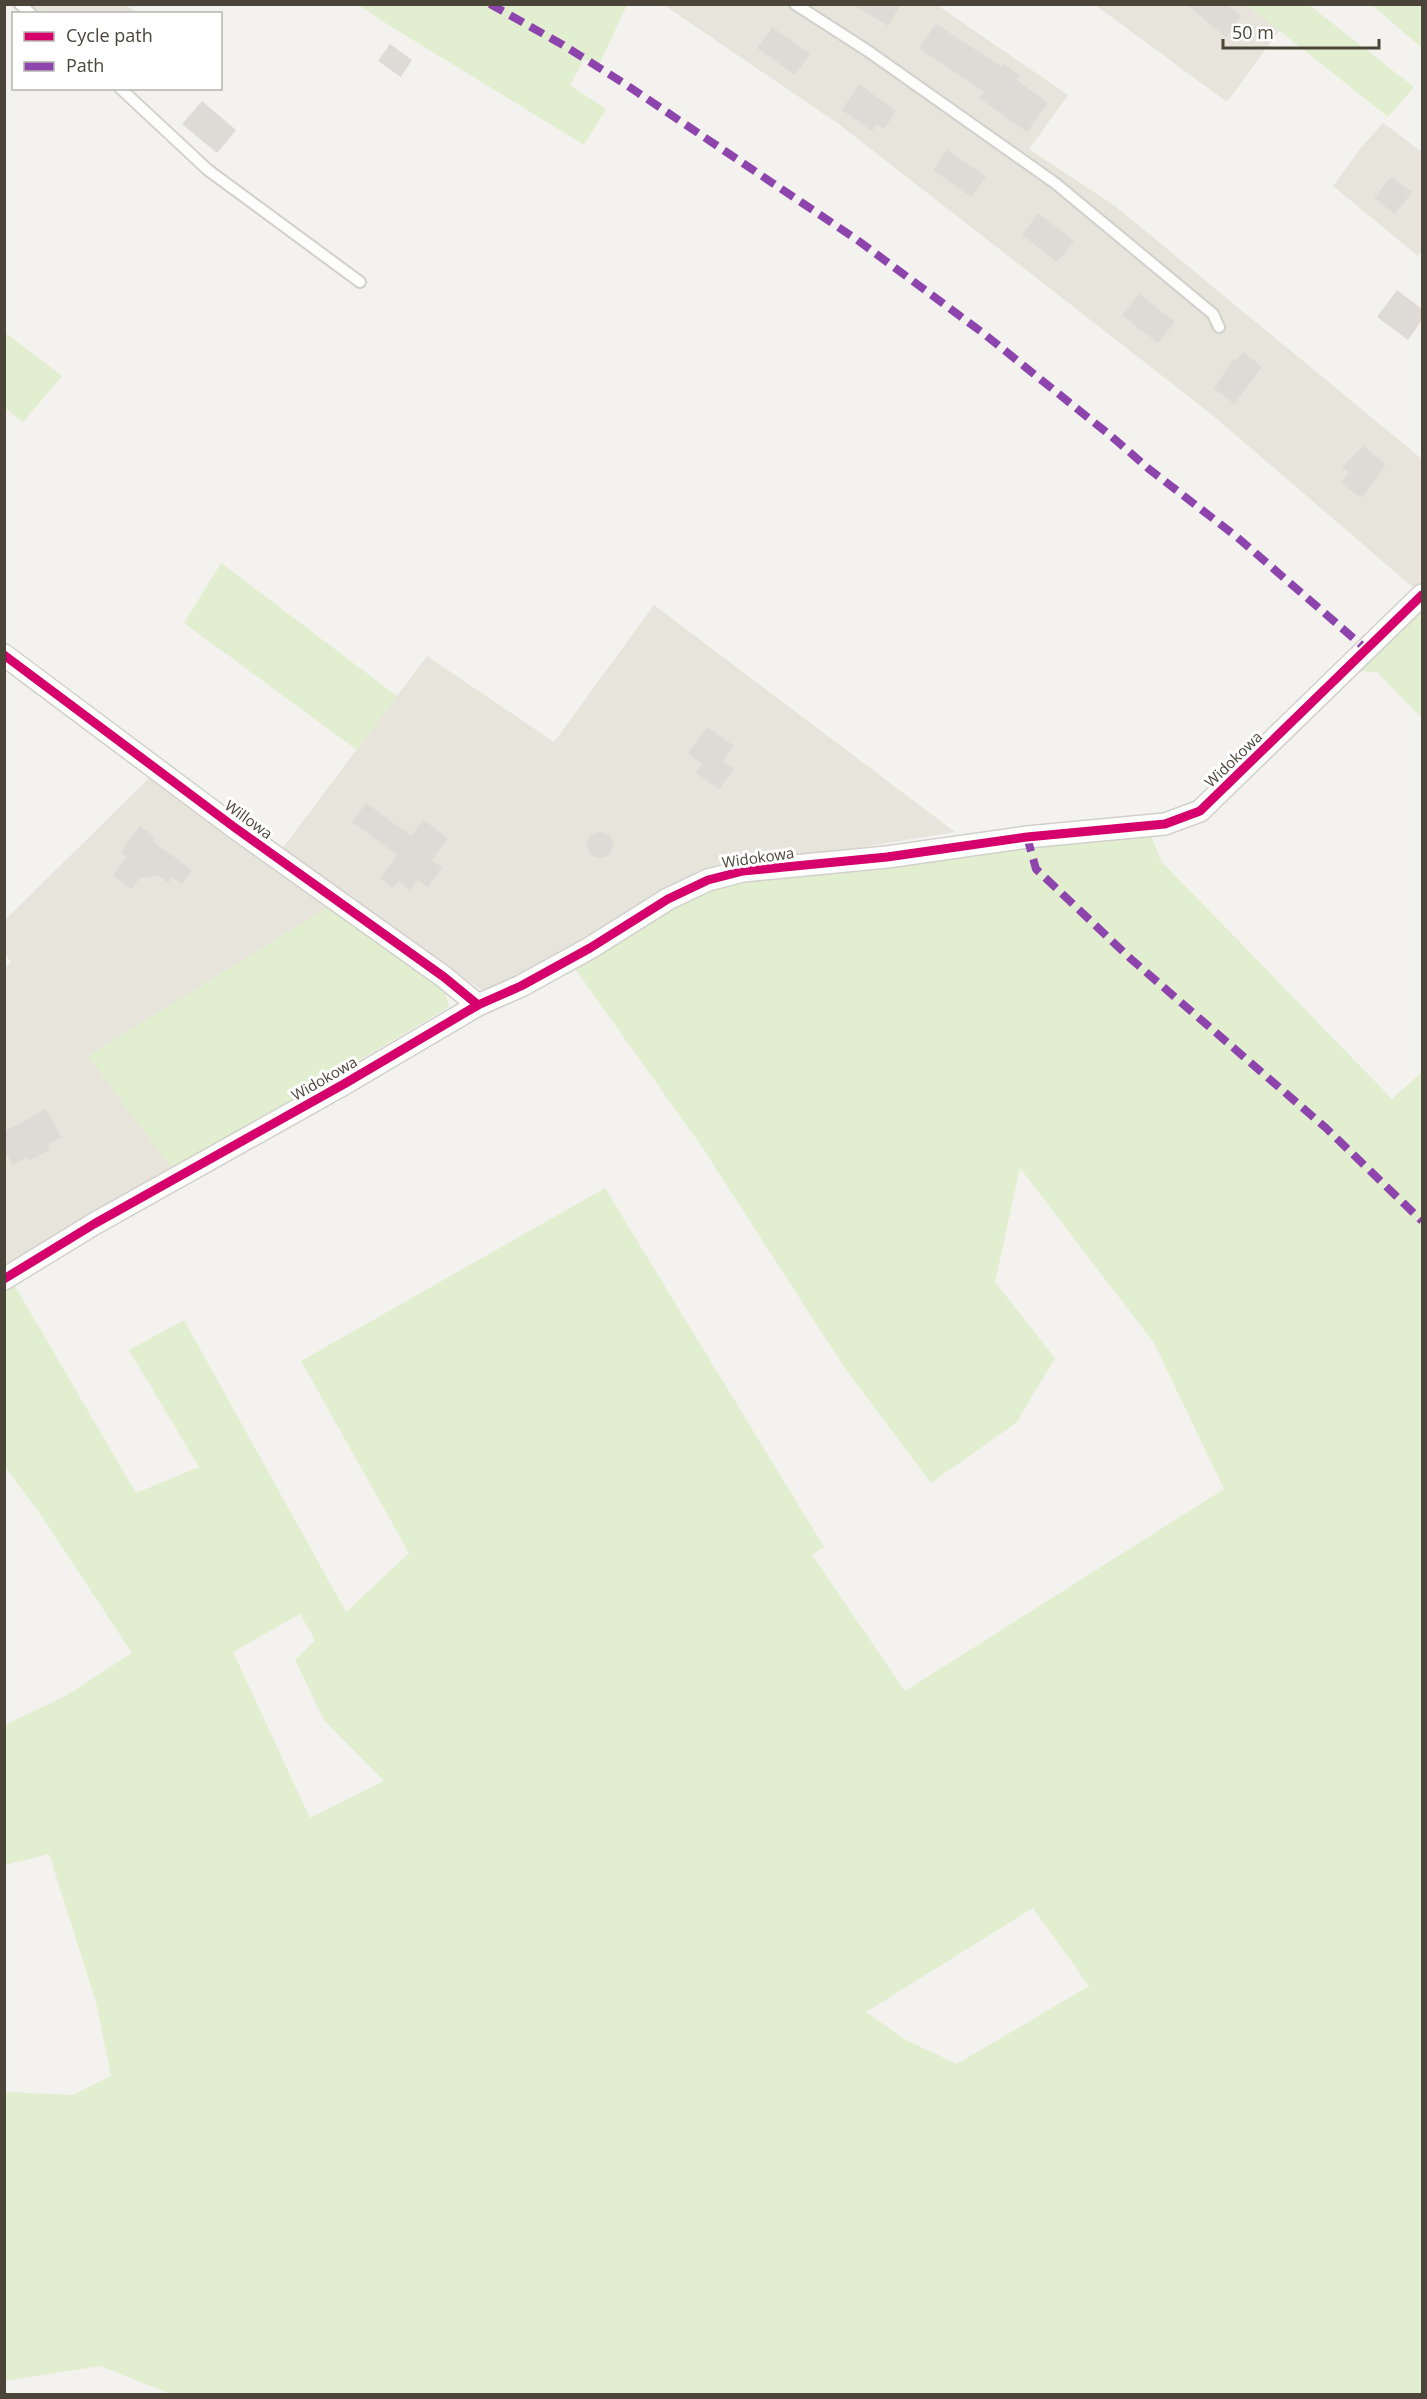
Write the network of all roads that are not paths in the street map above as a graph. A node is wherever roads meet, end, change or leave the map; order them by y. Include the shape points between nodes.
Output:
1 (795, 4) edge
2 (122, 90) edge
3 (360, 282) dead end
4 (1219, 327) dead end
5 (1422, 595) edge
6 (4, 655) edge
7 (477, 1005) junction
8 (4, 1279) edge

1 - 4 lane via 878,57 1055,183 1213,314
2 - 3 lane via 208,170
5 - 7 street, Widokowa via 1200,810 1165,824 743,871 717,878 668,898 590,948
6 - 7 street, Willowa
7 - 8 street, Widokowa

